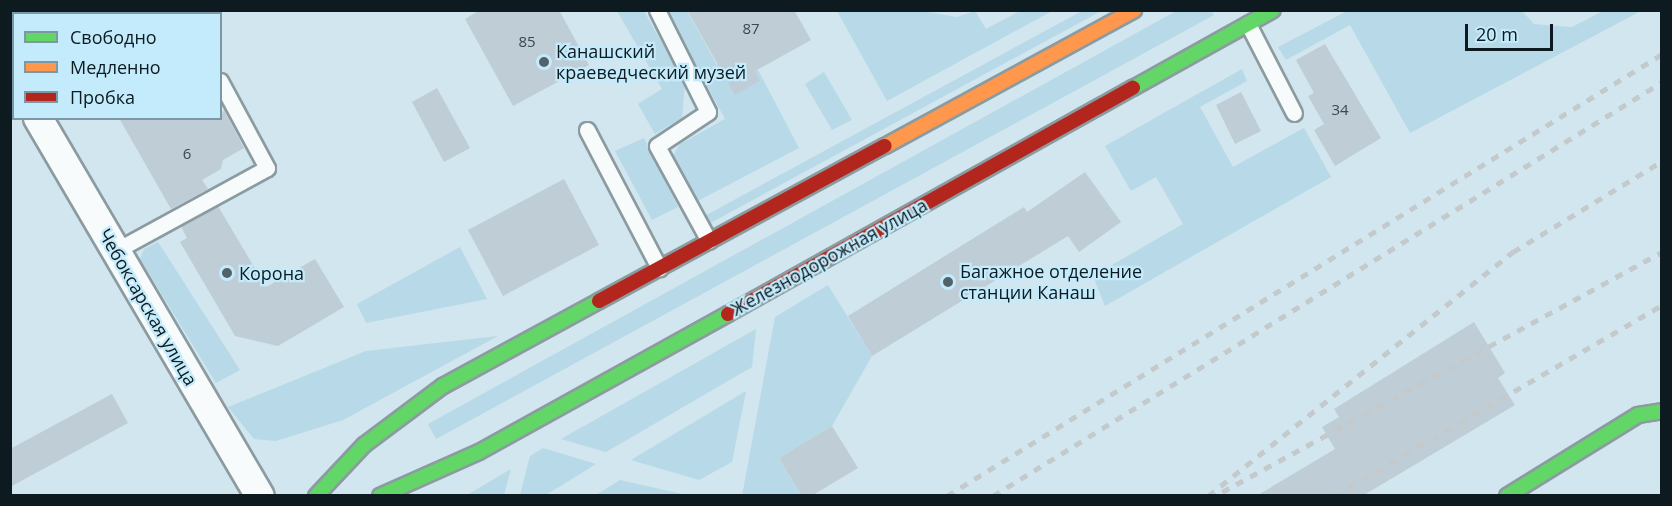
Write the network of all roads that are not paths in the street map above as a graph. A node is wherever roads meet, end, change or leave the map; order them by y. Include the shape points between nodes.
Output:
1 (657, 10) edge
2 (1134, 10) edge
3 (1274, 10) edge
4 (1244, 17) edge
5 (222, 85) edge
6 (1294, 113) dead end
7 (39, 120) edge
8 (587, 130) dead end
9 (709, 241) junction
10 (115, 251) junction
11 (659, 268) junction
12 (1659, 409) edge
13 (260, 495) edge
14 (316, 495) edge
15 (380, 495) edge
16 (1507, 495) edge

1 - 9 lane via 708,112 657,146
2 - 9 main road
3 - 4 main road, Железнодорожная улица
4 - 6 lane
4 - 15 main road, Железнодорожная улица via 479,452
5 - 10 lane via 267,168
7 - 10 street, Чебоксарская улица
8 - 11 lane
9 - 11 main road
10 - 13 street, Чебоксарская улица
11 - 14 main road via 443,386 364,445
12 - 16 main road via 1638,415

